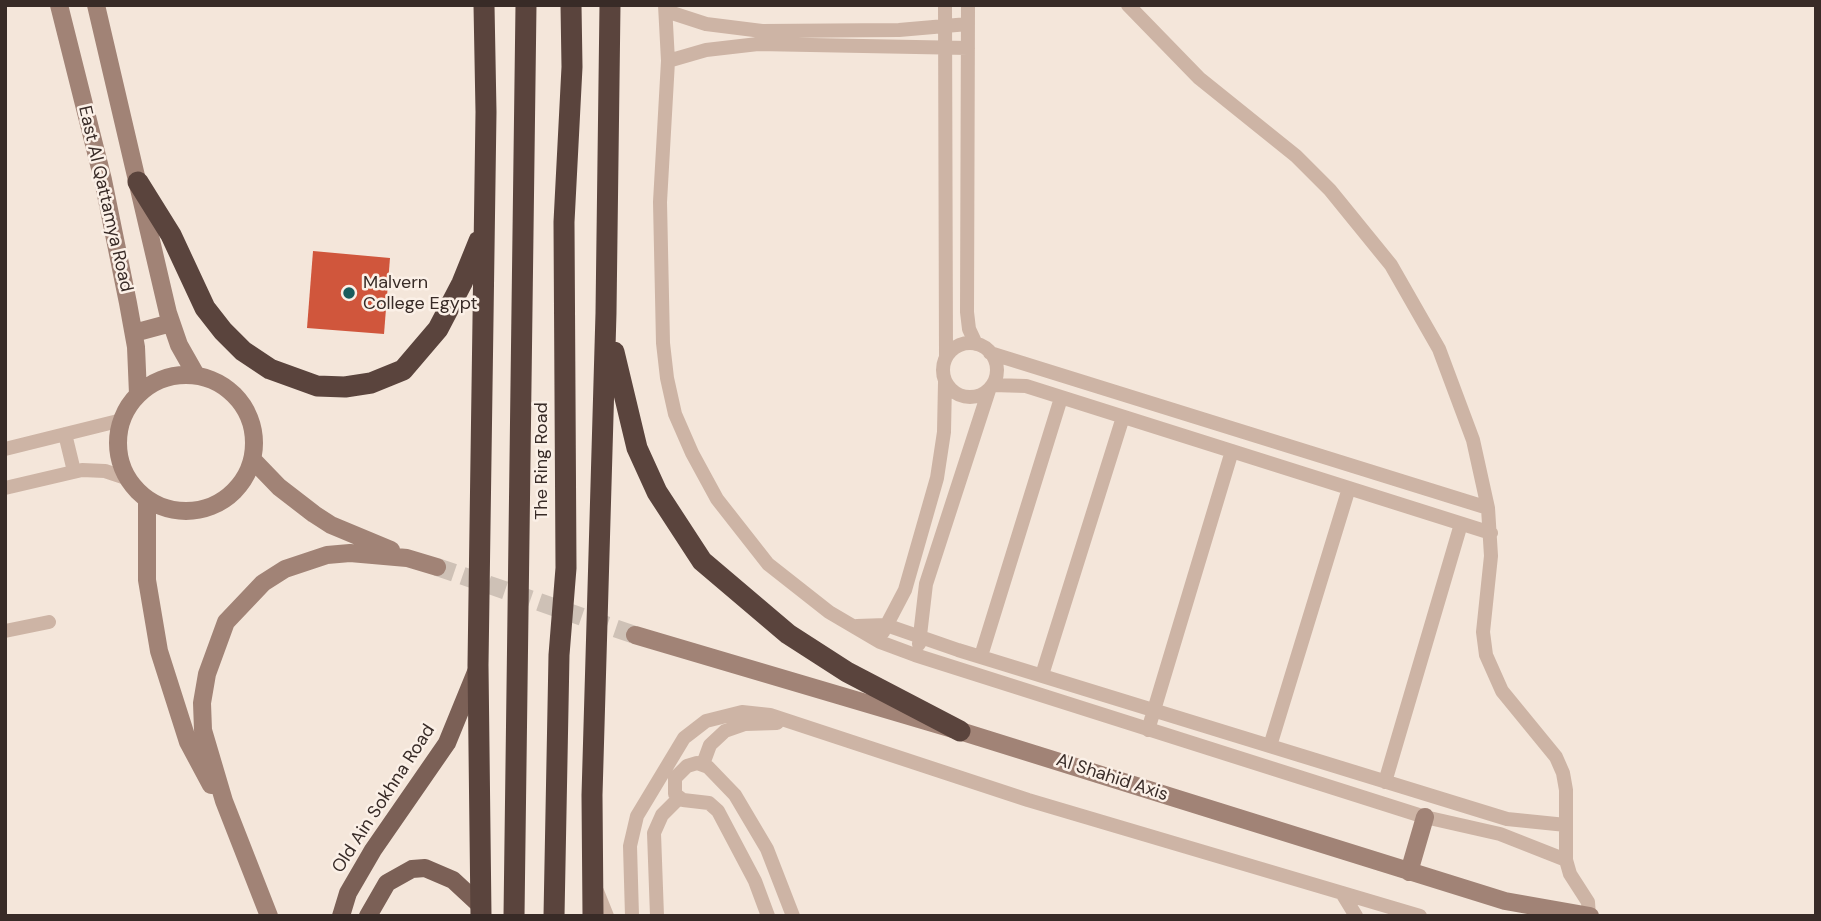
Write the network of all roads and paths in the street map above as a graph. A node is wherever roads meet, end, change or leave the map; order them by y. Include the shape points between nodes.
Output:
1 (59, 5) edge
2 (96, 5) edge
3 (484, 5) edge
4 (526, 5) edge
5 (571, 5) edge
6 (610, 5) edge
7 (945, 5) edge
8 (968, 5) edge
9 (1128, 5) edge
10 (666, 8) edge
11 (968, 23) junction
12 (945, 25) junction
13 (968, 48) junction
14 (945, 49) junction
15 (668, 61) junction
16 (138, 182) junction
17 (483, 229) junction
18 (606, 313) junction
19 (171, 323) junction
20 (134, 333) junction
21 (976, 344) junction
22 (990, 353) junction
23 (946, 357) junction
24 (196, 375) junction
25 (945, 382) junction
26 (991, 387) junction
27 (138, 394) junction
28 (1061, 398) junction
29 (1123, 417) junction
30 (122, 420) junction
31 (65, 434) junction
32 (5, 449) edge
33 (1232, 451) junction
34 (252, 459) junction
35 (74, 471) junction
36 (128, 479) junction
37 (5, 488) edge
38 (1349, 488) junction
39 (147, 499) junction
40 (1488, 508) junction
41 (1461, 524) junction
42 (1491, 533) junction
43 (407, 558) junction
44 (437, 567) tunnel mouth
45 (49, 622) dead end
46 (886, 625) junction
47 (857, 626) junction
48 (5, 631) edge
49 (635, 635) tunnel mouth
50 (921, 637) junction
51 (880, 642) junction
52 (915, 656) junction
53 (981, 656) junction
54 (478, 665) junction
55 (1042, 675) junction
56 (1154, 710) junction
57 (796, 724) junction
58 (960, 730) junction
59 (1148, 730) junction
60 (1270, 746) junction
61 (703, 764) junction
62 (1385, 782) junction
63 (679, 798) junction
64 (646, 800) junction
65 (224, 801) junction
66 (662, 815) junction
67 (1425, 817) junction
68 (1566, 825) junction
69 (1566, 860) junction
70 (1409, 872) junction
71 (593, 880) junction
72 (1342, 894) junction
73 (481, 911) edge
74 (1386, 911) edge
75 (269, 916) edge
76 (341, 916) edge
77 (368, 916) edge
78 (514, 916) edge
79 (554, 916) edge
80 (593, 916) edge
81 (607, 916) edge
82 (632, 916) edge
83 (657, 916) edge
84 (768, 916) edge
85 (793, 916) edge
86 (1356, 916) edge
87 (1420, 916) edge
88 (1590, 916) edge

1 - 20 street, East Al Qattamya Road via 103,180
2 - 16 street, East Al Qattamya Road
3 - 17 highway
4 - 78 highway, The Ring Road
5 - 79 highway, The Ring Road via 564,222 566,568 559,655
6 - 18 highway
7 - 12 street
8 - 11 street
9 - 40 street via 1199,78 1331,190 1391,265 1422,317 1457,394
10 - 12 street via 706,24 762,31
10 - 15 street
11 - 12 street
11 - 13 street
12 - 14 street
13 - 14 street
13 - 21 street via 968,321
14 - 15 street via 758,44 706,50
14 - 23 street
15 - 47 street via 660,202 663,343 676,414 717,499 768,564 830,612
16 - 17 highway via 171,235 205,308 223,331 270,369 317,386 371,383 403,370 438,329
16 - 19 street, East Al Qattamya Road
17 - 54 highway
18 - 58 highway via 637,447 657,492 702,561 788,635 847,672
18 - 71 highway
19 - 20 street
19 - 24 street, East Al Qattamya Road
20 - 27 street, East Al Qattamya Road
21 - 22 street
21 - 23 street via 959,346
22 - 26 street via 997,368
22 - 40 street
23 - 25 street
24 - 27 street via 164,377
24 - 34 street via 215,380 243,405 254,440
25 - 26 street via 965,397
25 - 46 street via 937,478 905,590
26 - 28 street via 1018,384
26 - 50 street via 926,584
27 - 30 street
28 - 29 street
28 - 53 street
29 - 33 street
29 - 55 street
30 - 31 street
30 - 36 street via 119,456
31 - 32 street
31 - 35 street
33 - 38 street
33 - 56 street
34 - 39 street via 234,492 210,506 182,511
34 - 43 street via 294,500 331,525
35 - 36 street via 106,471
35 - 37 street
36 - 39 street
38 - 41 street
38 - 60 street
39 - 65 street via 147,580 159,651 196,761
40 - 42 street
41 - 42 street
41 - 62 street
42 - 68 street via 1483,632 1486,655 1502,691 1556,757 1566,790
43 - 44 street
43 - 65 street via 350,553 311,559 262,583 226,622 213,649 202,703 203,730
45 - 48 street
46 - 47 street
46 - 50 street
46 - 51 street
47 - 51 street
49 - 58 street, Al Shahid Axis
50 - 52 street
50 - 53 street
51 - 52 street
52 - 59 street
53 - 55 street
54 - 73 highway
54 - 76 main road, Old Ain Sokhna Road via 447,743 373,850 348,893
55 - 56 street
56 - 59 street
56 - 60 street
57 - 61 street via 735,726 710,745
57 - 64 street via 742,712 706,721 675,748
57 - 72 street via 1028,800
58 - 70 street, Al Shahid Axis
59 - 67 street
60 - 62 street
61 - 63 street via 692,764 678,773 674,789
61 - 85 street via 746,811 767,849
62 - 68 street via 1507,819
63 - 66 street
63 - 84 street via 709,803 718,811
64 - 66 street
64 - 82 street via 632,829
65 - 75 street
66 - 83 street via 654,833
67 - 69 street via 1486,830
67 - 70 street
68 - 69 street
69 - 88 street via 1573,881 1586,897
70 - 88 street, Al Shahid Axis via 1505,901
71 - 80 highway
71 - 81 street
72 - 74 street
72 - 86 street
73 - 77 main road via 453,880 425,868 412,869 387,883
74 - 87 street

